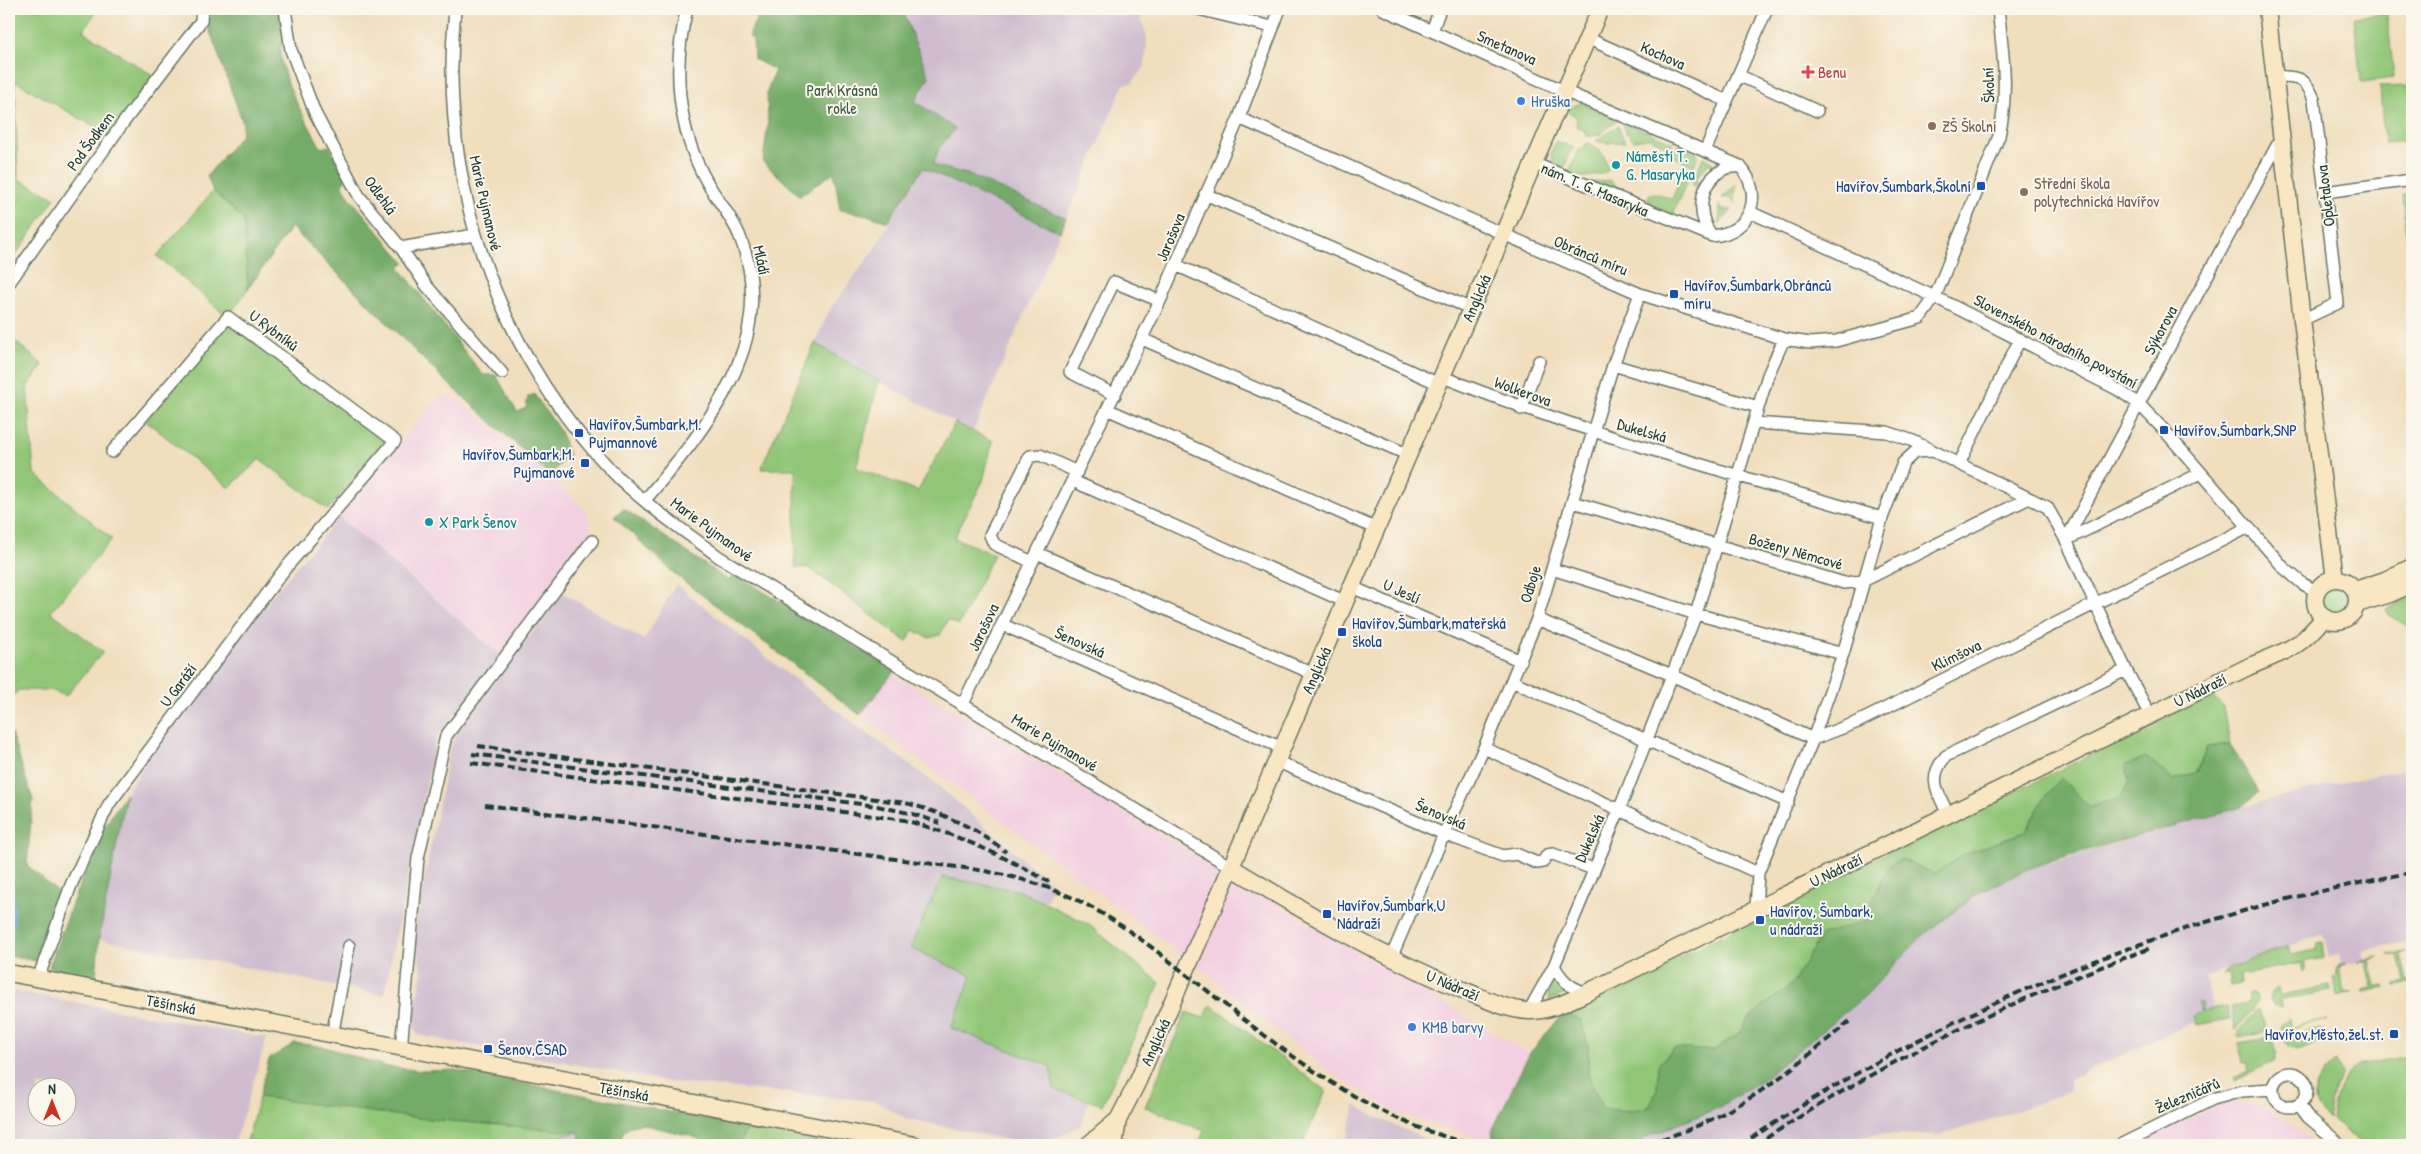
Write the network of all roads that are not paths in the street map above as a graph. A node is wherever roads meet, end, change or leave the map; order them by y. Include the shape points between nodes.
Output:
1 (285, 9) edge
2 (455, 9) edge
3 (687, 9) edge
4 (1198, 9) edge
5 (1280, 9) edge
6 (1383, 9) edge
7 (1440, 9) edge
8 (1600, 9) edge
9 (1767, 9) edge
10 (1998, 9) edge
11 (2267, 9) edge
12 (201, 15) edge
13 (1272, 27) junction
14 (1432, 31) junction
15 (1587, 38) junction
16 (1738, 76) junction
17 (2276, 76) junction
18 (1564, 91) junction
19 (1726, 101) junction
20 (1817, 111) dead end
21 (1239, 118) junction
22 (2282, 135) junction
23 (1705, 151) junction
24 (1533, 163) junction
25 (1740, 166) junction
26 (2412, 180) edge
27 (2325, 192) junction
28 (1205, 194) junction
29 (1750, 212) junction
30 (474, 235) junction
31 (1503, 235) junction
32 (1712, 236) junction
33 (401, 248) junction
34 (1176, 265) junction
35 (9, 283) edge
36 (1640, 294) junction
37 (1935, 297) junction
38 (1160, 301) junction
39 (1472, 309) junction
40 (2302, 320) junction
41 (1142, 339) junction
42 (1784, 339) junction
43 (2020, 339) junction
44 (1539, 361) dead end
45 (1613, 365) junction
46 (502, 373) dead end
47 (1441, 381) junction
48 (1115, 395) junction
49 (2139, 404) junction
50 (1758, 407) junction
51 (1521, 408) junction
52 (1109, 410) junction
53 (1754, 423) junction
54 (1593, 432) junction
55 (396, 441) joint
56 (1933, 451) junction
57 (112, 452) dead end
58 (1409, 455) junction
59 (1959, 464) junction
60 (2200, 473) junction
61 (1739, 475) junction
62 (1075, 477) junction
63 (2027, 499) junction
64 (645, 500) junction
65 (1573, 502) junction
66 (1882, 518) junction
67 (2248, 527) junction
68 (1377, 529) junction
69 (2066, 540) junction
70 (592, 541) dead end
71 (1717, 545) junction
72 (1035, 557) junction
73 (2412, 567) edge
74 (1552, 569) junction
75 (2334, 579) junction
76 (1863, 581) junction
77 (2412, 584) edge
78 (2316, 591) junction
79 (1349, 594) junction
80 (2356, 597) junction
81 (2096, 604) junction
82 (1696, 614) junction
83 (2324, 617) junction
84 (1537, 619) junction
85 (1002, 626) junction
86 (1843, 654) junction
87 (1521, 661) junction
88 (2126, 670) junction
89 (1314, 674) junction
90 (1672, 675) junction
91 (1512, 681) junction
92 (962, 706) junction
93 (2150, 715) junction
94 (1813, 739) junction
95 (1647, 740) junction
96 (1484, 748) junction
97 (1279, 754) junction
98 (1788, 802) junction
99 (1620, 808) junction
100 (1948, 814) junction
101 (1444, 834) junction
102 (1231, 867) junction
103 (1593, 868) junction
104 (1758, 873) junction
105 (1756, 909) junction
106 (348, 946) dead end
107 (1391, 958) junction
108 (1554, 966) junction
109 (9, 974) edge
110 (38, 979) junction
111 (1586, 992) junction
112 (1529, 1011) junction
113 (332, 1036) junction
114 (401, 1049) junction
115 (2272, 1090) junction
116 (2299, 1106) junction
117 (1118, 1120) junction
118 (915, 1145) edge
119 (1088, 1145) edge
120 (1114, 1145) edge
121 (2120, 1145) edge
122 (2341, 1145) edge

1 - 33 street, Odlehlá via 291,50 315,113 359,196
2 - 30 street, Marie Pujmanové via 451,104 460,170
3 - 64 street, Mládí via 678,57 680,99 690,142 706,180 740,236 752,295 745,347 734,377 706,425
4 - 13 street
5 - 13 street, Jarošova
6 - 14 street, Smetanova
7 - 14 street
8 - 15 street
9 - 16 street
10 - 37 street, Školní via 2005,79 2003,118 1981,186
11 - 17 street
12 - 35 street, Pod Šodkem
13 - 21 street, Jarošova
14 - 18 street, Smetanova
15 - 18 street
15 - 19 street, Kochova
16 - 19 street
16 - 20 street
17 - 22 street
17 - 27 street, Opletalova via 2299,78 2308,84 2314,99
18 - 23 street
18 - 24 street, nám. T. G. Masaryka
19 - 23 street
21 - 28 street, Jarošova
21 - 31 street, Obránců míru
22 - 40 street
22 - 49 street, Sýkorova
23 - 25 street
24 - 31 street, Anglická
24 - 32 street, nám. T. G. Masaryka
25 - 29 street via 1748,176 1753,193
25 - 32 street via 1724,169 1705,191 1700,209 1704,226
26 - 27 street
27 - 40 street, Opletalova via 2338,303
28 - 34 street, Jarošova
28 - 39 street
29 - 32 street via 1738,228 1723,236
29 - 37 street, Slovenského národního povstání
30 - 33 street
30 - 64 street, Marie Pujmanové via 497,299 525,355 591,448 611,471
31 - 36 street, Obránců míru
31 - 39 street, Anglická
33 - 46 street, Odlehlá via 426,285
34 - 38 street, Jarošova
34 - 47 street, Wolkerova
36 - 42 street, Obránců míru
36 - 45 street, Odboje
37 - 42 street, Obránců míru via 1920,318 1876,331 1836,341 1810,343
37 - 43 street, Slovenského národního povstání
38 - 41 street, Jarošova
38 - 48 street via 1114,282 1070,372
39 - 47 street, Anglická
40 - 75 street
41 - 48 street, Jarošova
41 - 58 street
42 - 50 street, Dukelská
43 - 49 street, Slovenského národního povstání via 2117,388
43 - 59 street
44 - 51 street
45 - 50 street
45 - 54 street, Odboje
47 - 51 street, Wolkerova
47 - 58 street, Anglická
48 - 52 street, Jarošova
49 - 60 street, Slovenského národního povstání
49 - 69 street, Sýkorova
50 - 53 street, Dukelská
51 - 54 street, Wolkerova
52 - 62 street, Jarošova
52 - 68 street
53 - 56 street via 1887,432 1913,440
53 - 61 street, Dukelská
54 - 61 street, Dukelská
54 - 65 street, Odboje
55 - 57 street, U Rybníků via 228,316
55 - 110 street, U Garáží via 284,570 109,804 71,885
56 - 59 street
56 - 66 street via 1915,452 1903,463
58 - 68 street, Anglická
59 - 63 street
60 - 67 street, Slovenského národního povstání
60 - 69 street
61 - 66 street, Dukelská
61 - 71 street, Dukelská
62 - 72 street, Jarošova
62 - 72 street via 1040,455 1030,456 990,535 994,544
62 - 79 street, U Jeslí
63 - 69 street via 2047,507
63 - 76 street, Boženy Němcové
64 - 92 street, Marie Pujmanové via 719,557
65 - 71 street, Boženy Němcové
65 - 74 street, Odboje
66 - 76 street
67 - 78 street, Slovenského národního povstání via 2284,568
67 - 81 street, Klimšova
68 - 79 street, Anglická
69 - 81 street
70 - 114 street via 446,736 418,858
71 - 76 street, Boženy Němcové via 1844,583
71 - 82 street, Dukelská
72 - 85 street, Jarošova
72 - 89 street
73 - 80 street
74 - 82 street
74 - 84 street, Odboje
75 - 78 street
75 - 80 street via 2345,581
76 - 86 street
77 - 80 street via 2390,594
78 - 83 street via 2316,606
79 - 87 street, U Jeslí
79 - 89 street, Anglická
80 - 83 street via 2353,612 2344,619
81 - 88 street
81 - 94 street, Klimšova via 1858,722
82 - 86 street
82 - 90 street, Dukelská
83 - 93 street, U Nádraží via 2297,646
84 - 87 street, Odboje
84 - 90 street
85 - 92 street, Jarošova
85 - 97 street, Šenovská
86 - 94 street
87 - 91 street, Odboje
88 - 93 street
88 - 100 street via 1946,756 1937,767 1934,778
89 - 97 street, Anglická
90 - 94 street
90 - 95 street, Dukelská
91 - 95 street
91 - 96 street, Odboje
92 - 102 street, Marie Pujmanové
93 - 100 street, U Nádraží
94 - 98 street
95 - 98 street
95 - 99 street, Dukelská
96 - 99 street
96 - 101 street, Odboje
97 - 101 street, Šenovská
97 - 102 street, Anglická
98 - 104 street
99 - 103 street, Dukelská
99 - 104 street
100 - 105 street, U Nádraží
101 - 103 street, Šenovská via 1503,856 1516,854 1537,863 1553,854
101 - 107 street, Odboje
102 - 107 street, U Nádraží via 1313,917
102 - 117 street, Anglická
103 - 108 street, Dukelská
104 - 105 street
105 - 111 street, U Nádraží
106 - 113 street
107 - 112 street, U Nádraží via 1502,1006
108 - 111 street via 1571,987
108 - 112 street, Dukelská
109 - 110 street, Těšínská
110 - 113 street, Těšínská
111 - 112 street, U Nádraží via 1556,1005
113 - 114 street, Těšínská
114 - 118 street, Těšínská
115 - 116 street via 2274,1099 2281,1105
115 - 116 street via 2275,1080 2283,1074 2299,1075 2307,1090
115 - 121 street, Železničářů via 2242,1091 2213,1099
116 - 122 street
117 - 119 street, Anglická
117 - 120 street, Anglická

